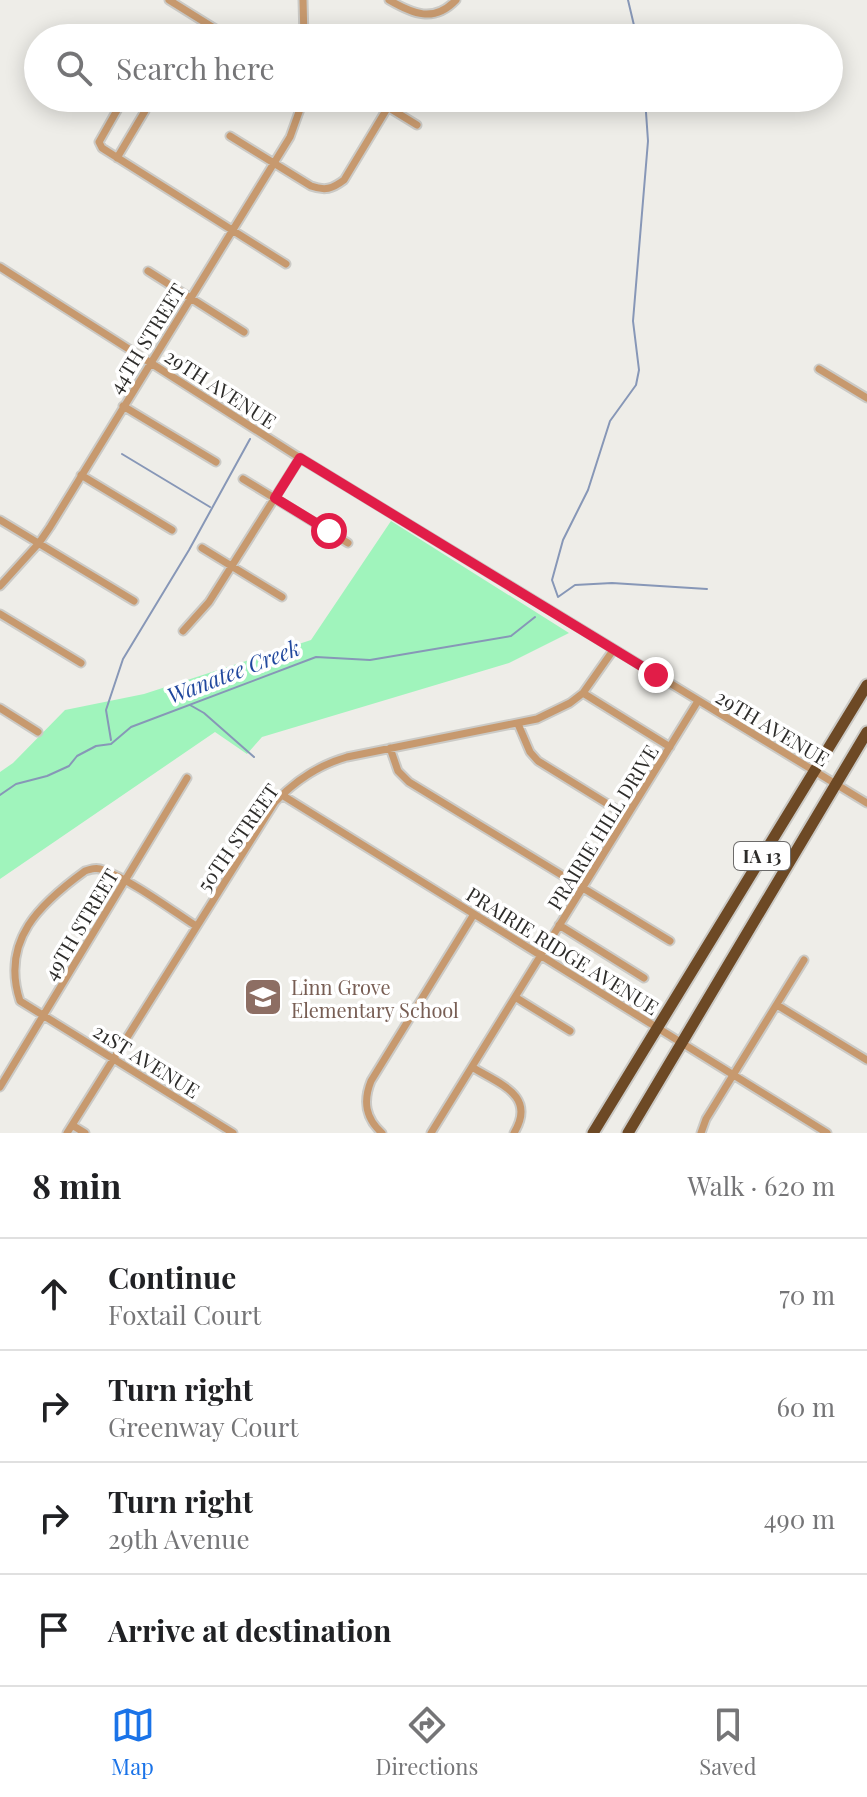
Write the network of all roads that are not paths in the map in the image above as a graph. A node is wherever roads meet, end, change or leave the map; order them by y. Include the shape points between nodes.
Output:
1 (169, 0) edge
2 (303, 0) edge
3 (389, 0) edge
4 (456, 0) edge
5 (208, 24) edge
6 (304, 24) edge
7 (116, 112) edge
8 (144, 112) edge
9 (299, 112) edge
10 (385, 112) edge
11 (396, 112) edge
12 (417, 125) dead end
13 (230, 136) dead end
14 (117, 158) junction
15 (275, 163) junction
16 (232, 231) junction
17 (286, 264) dead end
18 (0, 267) edge
19 (148, 271) dead end
20 (190, 298) junction
21 (244, 332) dead end
22 (151, 362) junction
23 (819, 369) dead end
24 (867, 398) edge
25 (123, 406) junction
26 (300, 458) junction
27 (216, 462) dead end
28 (81, 475) junction
29 (243, 479) dead end
30 (275, 498) junction
31 (0, 520) edge
32 (172, 530) dead end
33 (39, 543) junction
34 (348, 543) dead end
35 (202, 548) dead end
36 (233, 567) junction
37 (0, 586) edge
38 (282, 597) dead end
39 (134, 601) dead end
40 (0, 614) edge
41 (183, 631) dead end
42 (614, 649) junction
43 (81, 663) dead end
44 (867, 685) edge
45 (583, 693) junction
46 (698, 701) junction
47 (0, 708) edge
48 (518, 724) junction
49 (38, 732) dead end
50 (867, 732) edge
51 (670, 747) junction
52 (390, 748) junction
53 (814, 771) junction
54 (187, 778) dead end
55 (836, 784) junction
56 (282, 795) junction
57 (867, 803) edge
58 (627, 816) junction
59 (125, 882) junction
60 (582, 889) junction
61 (474, 914) junction
62 (25, 915) dead end
63 (559, 925) junction
64 (196, 926) junction
65 (670, 941) dead end
66 (541, 955) junction
67 (804, 960) dead end
68 (644, 978) dead end
69 (5, 979) dead end
70 (515, 997) junction
71 (777, 1005) junction
72 (43, 1015) junction
73 (658, 1027) junction
74 (570, 1031) dead end
75 (682, 1043) junction
76 (113, 1058) junction
77 (867, 1060) edge
78 (472, 1067) junction
79 (733, 1074) junction
80 (0, 1087) edge
81 (70, 1129) edge
82 (85, 1133) edge
83 (233, 1133) edge
84 (382, 1133) edge
85 (431, 1133) edge
86 (514, 1133) edge
87 (593, 1133) edge
88 (628, 1133) edge
89 (701, 1133) edge
90 (827, 1133) edge

1 - 5 street
2 - 6 street
3 - 4 street via 423,16
7 - 14 street via 99,142
8 - 14 street
9 - 15 street, 44TH STREET
10 - 15 street via 344,180 333,188 311,186
11 - 12 street
13 - 15 street
14 - 16 street
15 - 16 street, 44TH STREET
16 - 17 street
16 - 20 street, 44TH STREET
18 - 22 street, 29TH AVENUE
19 - 20 street
20 - 21 street
20 - 22 street, 44TH STREET
22 - 25 street, 44TH STREET
22 - 26 street, 29TH AVENUE
23 - 24 street
25 - 27 street
25 - 28 street, 44TH STREET
26 - 30 street
26 - 42 street, 29TH AVENUE
28 - 32 street
28 - 33 street, 44TH STREET
29 - 30 street
30 - 34 street
30 - 36 street
31 - 33 street
33 - 37 street, 44TH STREET
33 - 39 street
35 - 36 street
36 - 38 street
36 - 41 street
40 - 43 street
42 - 45 street, 50TH STREET
42 - 46 street, 29TH AVENUE
44 - 53 highway, IA 13
45 - 48 street, 50TH STREET via 553,712
45 - 51 street
46 - 51 street, PRAIRIE HILL DRIVE
46 - 53 street, 29TH AVENUE
47 - 49 street
48 - 52 street, 50TH STREET
48 - 58 street via 538,761
50 - 55 highway, IA 13
51 - 58 street, PRAIRIE HILL DRIVE
52 - 56 street, 50TH STREET via 330,762
52 - 60 street via 398,771 409,782
53 - 55 street, 29TH AVENUE
53 - 73 highway, IA 13
54 - 59 street, 49TH STREET
55 - 57 street, 29TH AVENUE
55 - 75 highway, IA 13
56 - 61 street, PRAIRIE RIDGE AVENUE
56 - 64 street, 50TH STREET
58 - 60 street, PRAIRIE HILL DRIVE
59 - 62 street via 93,868
59 - 64 street
59 - 72 street, 49TH STREET
60 - 63 street, PRAIRIE HILL DRIVE
60 - 65 street
61 - 66 street, PRAIRIE RIDGE AVENUE
61 - 84 street via 371,1081 365,1105
63 - 66 street, PRAIRIE HILL DRIVE
63 - 68 street
64 - 76 street, 50TH STREET
66 - 70 street, PRAIRIE HILL DRIVE
66 - 73 street, PRAIRIE RIDGE AVENUE
67 - 71 street
69 - 72 street, 21ST AVENUE via 20,1001
70 - 74 street
70 - 78 street, PRAIRIE HILL DRIVE
71 - 77 street
71 - 79 street
72 - 76 street, 21ST AVENUE
72 - 80 street, 49TH STREET
73 - 75 street, PRAIRIE RIDGE AVENUE
73 - 87 highway, IA 13
75 - 79 street, PRAIRIE RIDGE AVENUE
75 - 88 highway, IA 13
76 - 81 street, 50TH STREET
76 - 83 street, 21ST AVENUE
78 - 85 street, PRAIRIE HILL DRIVE
78 - 86 street via 519,1098 522,1121
79 - 89 street
79 - 90 street, PRAIRIE RIDGE AVENUE
81 - 82 street

